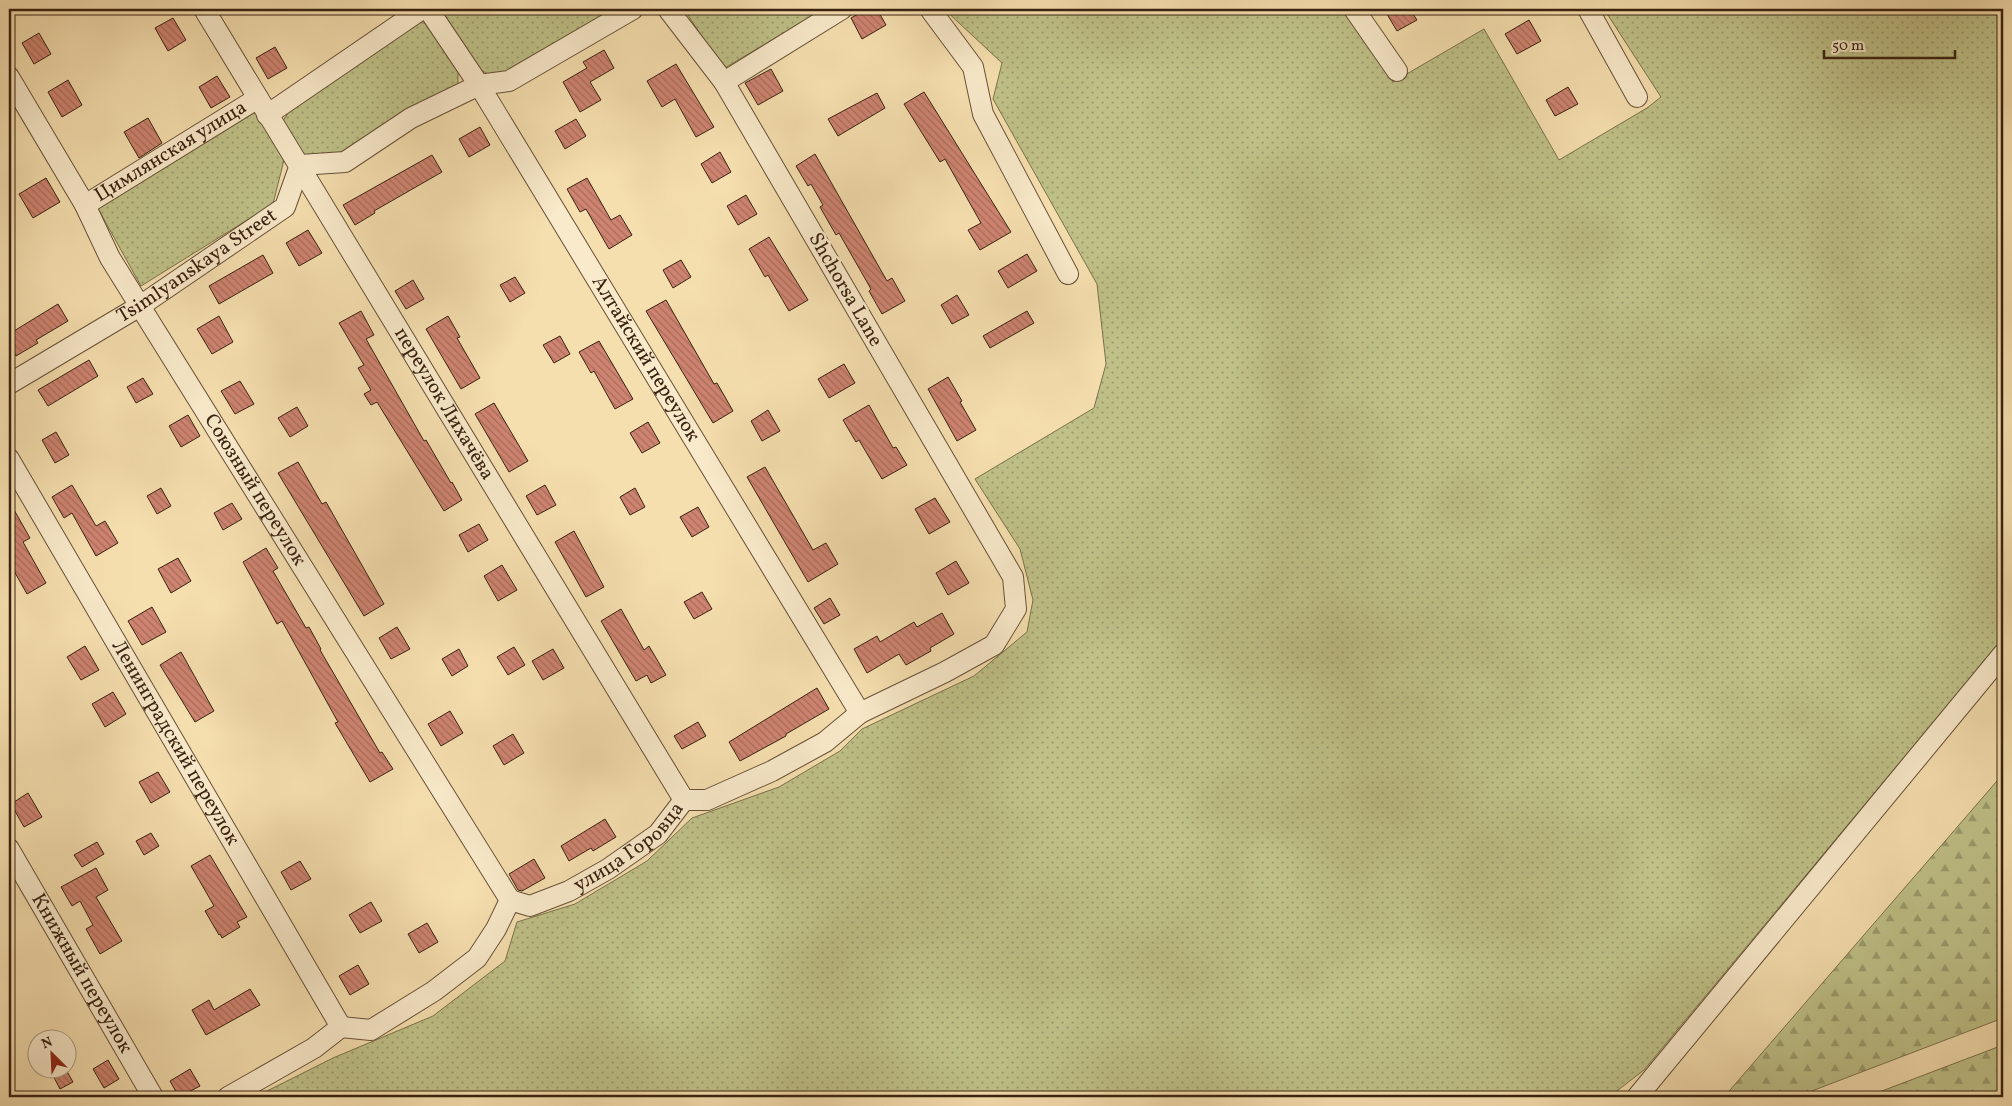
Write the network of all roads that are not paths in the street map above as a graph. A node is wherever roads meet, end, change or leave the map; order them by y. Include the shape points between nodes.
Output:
1 (204, 9) edge
2 (422, 9) edge
3 (428, 9) edge
4 (633, 9) edge
5 (668, 9) edge
6 (842, 9) edge
7 (930, 9) edge
8 (1354, 9) edge
9 (1588, 9) edge
10 (1398, 71) dead end
11 (9, 77) edge
12 (724, 82) junction
13 (479, 85) junction
14 (1637, 97) dead end
15 (263, 106) junction
16 (300, 165) junction
17 (85, 205) junction
18 (1068, 274) dead end
19 (140, 306) junction
20 (9, 384) edge
21 (9, 459) edge
22 (1014, 577) joint
23 (2003, 654) edge
24 (860, 713) junction
25 (684, 800) junction
26 (9, 849) edge
27 (510, 900) junction
28 (341, 1026) junction
29 (153, 1097) edge
30 (228, 1097) edge
31 (1636, 1097) edge

1 - 15 street, переулок Лихачёва
2 - 15 street
3 - 13 street, Алтайский переулок
4 - 13 street via 508,81
5 - 12 street, Shchorsa Lane
6 - 12 street
7 - 18 street via 973,67 983,114
8 - 10 street
9 - 14 street
11 - 17 street, Союзный переулок
12 - 22 street, Shchorsa Lane
13 - 16 street via 412,118 345,162
13 - 24 street, Алтайский переулок
15 - 16 street, переулок Лихачёва
15 - 17 street, Цимлянская улица
16 - 19 street, Tsimlyanskaya Street via 285,207
16 - 25 street, переулок Лихачёва
17 - 19 street, Союзный переулок via 110,258
19 - 20 street, Tsimlyanskaya Street
19 - 27 street, Союзный переулок
21 - 28 street, Ленинградский переулок
22 - 24 street, улица Горовца via 1016,609 994,645
23 - 31 street
24 - 25 street, улица Горовца via 825,742 772,772 707,800
25 - 27 street, улица Горовца via 658,834 600,874 569,891 530,906
26 - 29 street, Книжный переулок
27 - 28 street via 477,958 448,980 371,1030
28 - 30 street via 314,1048

